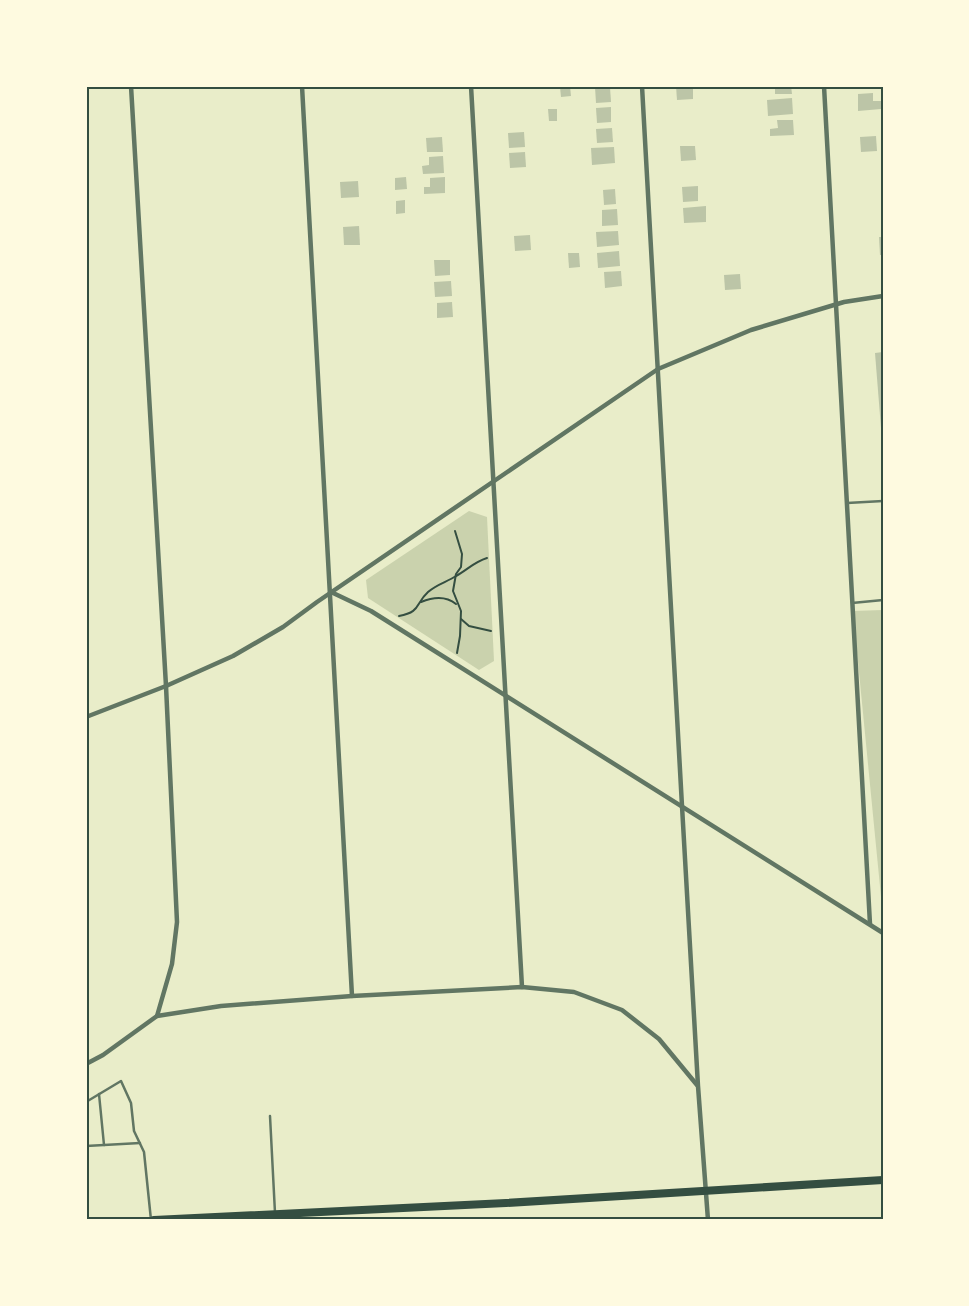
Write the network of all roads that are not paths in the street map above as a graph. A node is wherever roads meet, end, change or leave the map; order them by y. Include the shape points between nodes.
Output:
1 (131, 86) edge
2 (302, 86) edge
3 (471, 86) edge
4 (642, 86) edge
5 (824, 86) edge
6 (883, 296) edge
7 (836, 305) junction
8 (658, 369) junction
9 (493, 481) junction
10 (883, 501) edge
11 (846, 503) junction
12 (331, 592) junction
13 (883, 600) edge
14 (852, 603) junction
15 (166, 686) junction
16 (506, 696) junction
17 (86, 717) edge
18 (682, 806) junction
19 (870, 924) junction
20 (883, 934) edge
21 (522, 987) junction
22 (352, 996) junction
23 (157, 1016) junction
24 (86, 1064) edge
25 (698, 1086) junction
26 (99, 1094) junction
27 (86, 1102) edge
28 (270, 1116) dead end
29 (140, 1143) junction
30 (104, 1145) junction
31 (86, 1146) edge
32 (883, 1180) edge
33 (707, 1191) junction
34 (275, 1214) junction
35 (152, 1220) edge
36 (708, 1220) edge

1 - 15 street
2 - 12 street
3 - 9 street
4 - 8 street
5 - 7 street
6 - 7 street
7 - 8 street via 751,330
7 - 11 street
8 - 9 street
8 - 18 street
9 - 12 street
9 - 16 street
10 - 11 lane
11 - 14 street
12 - 15 street via 283,627 233,656
12 - 16 street via 371,611
12 - 22 street
13 - 14 lane
14 - 19 street
15 - 17 street
15 - 23 street via 177,922 172,964
16 - 18 street
16 - 21 street
18 - 19 street
18 - 25 street
19 - 20 street
21 - 22 street
21 - 25 street via 574,992 622,1010 659,1039
22 - 23 street via 221,1006
23 - 24 street
25 - 33 street
26 - 27 lane
26 - 29 lane via 121,1081
26 - 30 lane
28 - 34 lane
29 - 30 lane
29 - 35 lane via 144,1152
30 - 31 lane
32 - 33 main road
33 - 34 main road
33 - 36 street
34 - 35 main road

